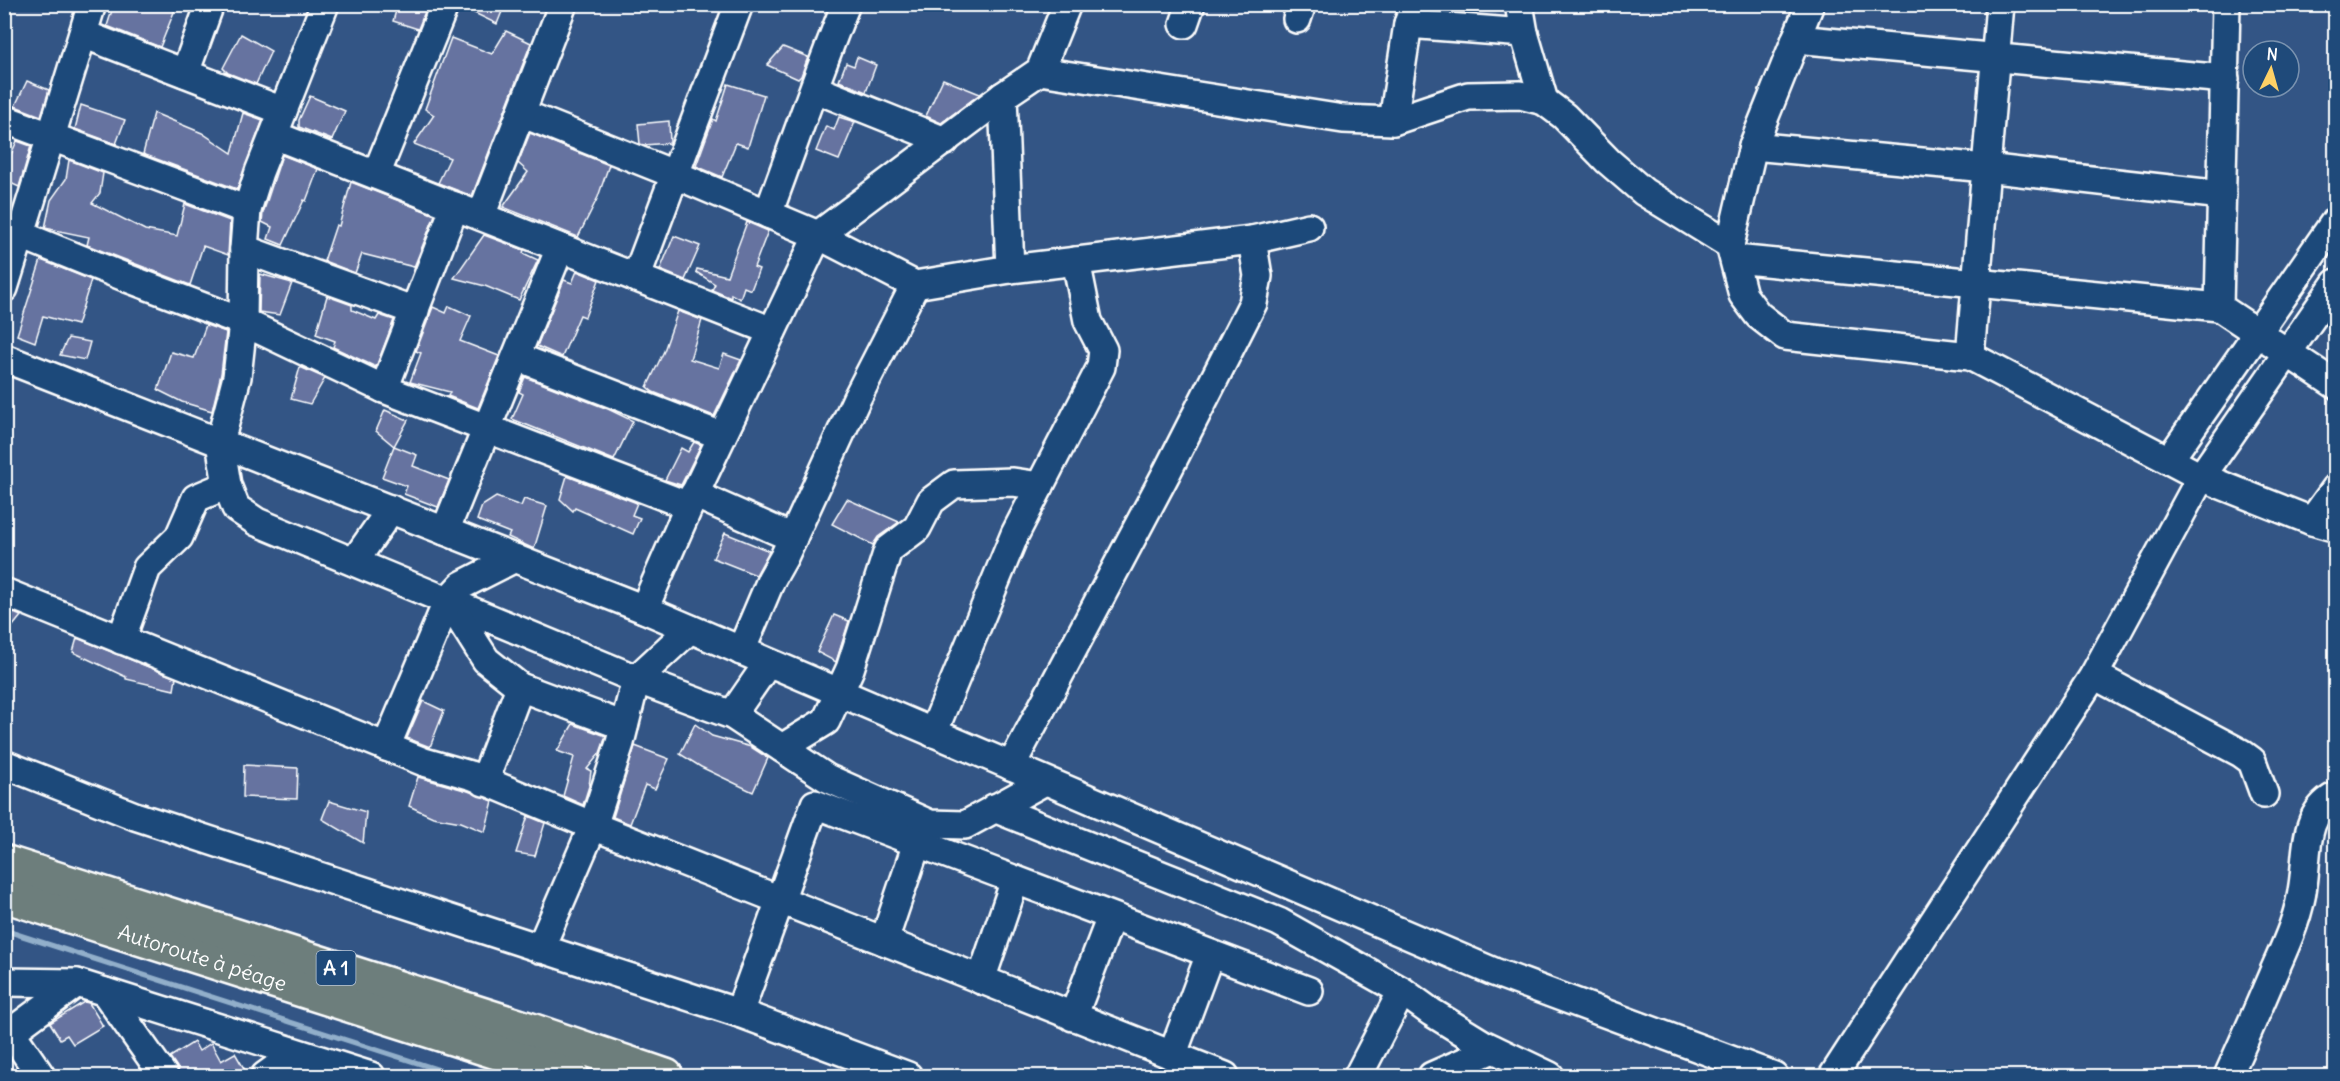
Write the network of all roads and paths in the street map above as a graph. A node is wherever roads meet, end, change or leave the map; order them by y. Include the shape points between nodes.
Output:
1 (92, 4) edge
2 (210, 4) edge
3 (325, 4) edge
4 (445, 4) edge
5 (563, 4) edge
6 (739, 4) edge
7 (846, 4) edge
8 (1067, 4) edge
9 (1519, 4) edge
10 (1810, 4) edge
11 (2000, 4) edge
12 (2226, 4) edge
13 (1412, 14) edge
14 (1524, 33) junction
15 (83, 34) junction
16 (1796, 39) junction
17 (1995, 57) junction
18 (1040, 71) junction
19 (185, 73) junction
20 (2224, 79) junction
21 (815, 89) junction
22 (1003, 96) junction
23 (1544, 101) junction
24 (521, 113) junction
25 (4, 118) edge
26 (1393, 121) junction
27 (278, 123) junction
28 (52, 137) junction
29 (945, 141) junction
30 (1753, 146) junction
31 (1986, 168) junction
32 (376, 175) junction
33 (676, 175) junction
34 (2222, 195) junction
35 (455, 206) junction
36 (247, 210) junction
37 (768, 214) junction
38 (481, 216) junction
39 (1309, 227) dead end
40 (2333, 228) edge
41 (13, 232) edge
42 (818, 235) junction
43 (1252, 240) junction
44 (560, 248) junction
45 (243, 249) junction
46 (1733, 252) junction
47 (1076, 261) junction
48 (1010, 269) junction
49 (636, 278) junction
50 (1976, 283) junction
51 (2336, 284) edge
52 (915, 285) junction
53 (4, 288) edge
54 (2219, 307) junction
55 (415, 311) junction
56 (243, 322) junction
57 (772, 331) junction
58 (2257, 333) junction
59 (2287, 353) junction
60 (1970, 356) junction
61 (518, 357) junction
62 (4, 358) edge
63 (2336, 386) edge
64 (384, 389) junction
65 (488, 429) junction
66 (722, 436) junction
67 (220, 442) junction
68 (2169, 460) junction
69 (2201, 477) junction
70 (227, 485) junction
71 (1040, 486) junction
72 (2336, 488) edge
73 (692, 500) junction
74 (391, 509) junction
75 (2324, 525) edge
76 (446, 531) junction
77 (793, 538) junction
78 (515, 558) junction
79 (354, 562) junction
80 (4, 592) edge
81 (448, 600) junction
82 (644, 609) junction
83 (690, 629) junction
84 (121, 639) junction
85 (741, 651) junction
86 (768, 663) junction
87 (2094, 675) junction
88 (636, 679) junction
89 (520, 687) junction
90 (838, 693) junction
91 (732, 715) junction
92 (624, 726) junction
93 (933, 733) junction
94 (386, 747) junction
95 (782, 748) junction
96 (4, 764) edge
97 (1011, 766) junction
98 (1045, 781) junction
99 (484, 782) junction
100 (2264, 794) dead end
101 (2336, 796) edge
102 (994, 808) junction
103 (593, 826) junction
104 (917, 843) junction
105 (4, 862) edge
106 (1015, 880) junction
107 (4, 895) edge
108 (780, 900) junction
109 (1112, 917) junction
110 (884, 941) junction
111 (540, 949) junction
112 (1210, 954) junction
113 (981, 980) junction
114 (4, 982) edge
115 (77, 983) junction
116 (1309, 991) dead end
117 (1402, 991) junction
118 (105, 992) junction
119 (739, 1013) junction
120 (1073, 1017) junction
121 (8, 1031) edge
122 (1492, 1049) junction
123 (1172, 1056) junction
124 (41, 1077) edge
125 (164, 1077) edge
126 (264, 1077) edge
127 (294, 1077) edge
128 (371, 1077) edge
129 (572, 1077) edge
130 (666, 1077) edge
131 (908, 1077) edge
132 (1224, 1077) edge
133 (1358, 1077) edge
134 (1432, 1077) edge
135 (1478, 1077) edge
136 (1550, 1077) edge
137 (1774, 1077) edge
138 (1833, 1077) edge
139 (2228, 1077) edge

1 - 15 street
2 - 19 street
3 - 27 street
4 - 32 street
5 - 24 street
6 - 33 street
7 - 21 street
8 - 18 street
9 - 14 street
10 - 16 street
11 - 17 street
12 - 20 street
13 - 14 street
13 - 26 street
14 - 23 street
15 - 19 street
15 - 28 street
16 - 17 street
16 - 30 street
17 - 20 street
17 - 31 street
18 - 22 street
18 - 26 street via 1343,119
19 - 27 street
20 - 34 street
21 - 29 street
21 - 37 street
22 - 29 street
22 - 48 street
23 - 26 street via 1520,95 1468,96
23 - 46 street via 1644,192
24 - 33 street
24 - 38 street
25 - 28 street
27 - 32 street
27 - 36 street
28 - 36 street
28 - 41 street
29 - 42 street
30 - 31 street
30 - 46 street
31 - 34 street
31 - 50 street
32 - 35 street
33 - 37 street
33 - 49 street
34 - 54 street
35 - 38 street
35 - 55 street
36 - 45 street
37 - 42 street
38 - 44 street
39 - 43 street
40 - 58 street
41 - 53 street
41 - 56 street
42 - 52 street
42 - 57 street
43 - 47 street
43 - 97 street via 1257,276 1253,303
44 - 49 street
44 - 61 street
45 - 55 street
45 - 56 street
46 - 50 street
46 - 60 street via 1743,295 1758,315 1785,336
47 - 48 street
47 - 71 street via 1088,321 1103,350 1101,367
48 - 52 street
49 - 57 street
50 - 54 street
50 - 60 street
51 - 59 street
52 - 77 street via 857,398
54 - 58 street
55 - 64 street
56 - 64 street
56 - 67 street via 237,377
57 - 66 street
58 - 59 street
58 - 68 street
59 - 63 street
59 - 69 street
60 - 68 street
61 - 65 street
61 - 66 street
62 - 67 street
64 - 65 street
65 - 73 street
65 - 76 street
66 - 73 street
67 - 70 street
67 - 74 street
68 - 69 street
69 - 75 street
69 - 87 street
70 - 79 street via 236,508 257,522
70 - 84 street via 196,498 179,537 147,568
71 - 90 street via 1013,482 954,484 931,501 917,528 888,550 850,669
71 - 93 street via 1015,534
72 - 75 street
73 - 77 street
73 - 82 street
74 - 76 street
74 - 79 street
76 - 78 street
77 - 85 street
78 - 81 street via 462,585
78 - 82 street
79 - 81 street
80 - 84 street
81 - 88 street
81 - 89 street via 486,660
81 - 94 street
82 - 83 street
83 - 85 street
83 - 88 street
84 - 94 street
85 - 86 street
86 - 90 street
86 - 91 street
87 - 100 street via 2241,753 2252,761
87 - 138 street
88 - 91 street
88 - 92 street
89 - 92 street
89 - 99 street
90 - 93 street
90 - 95 street via 826,721
91 - 95 street
92 - 103 street
93 - 97 street
94 - 99 street
95 - 102 street via 827,778 930,824 965,825
96 - 111 street via 135,816
97 - 98 street
98 - 102 street
98 - 137 street via 1494,972
99 - 103 street
101 - 139 street via 2311,820 2295,923
102 - 117 street via 1279,922
103 - 108 street
103 - 111 street
104 - 106 street
104 - 108 street via 815,804
104 - 110 street
105 - 130 highway, A 1 via 531,1030
106 - 109 street
106 - 113 street
107 - 129 highway, Autoroute à péage / A 1
108 - 110 street
108 - 119 street
109 - 112 street
109 - 120 street
110 - 113 street
111 - 119 street
112 - 116 street
112 - 123 street
113 - 120 street
114 - 115 street
115 - 118 street
115 - 121 street
117 - 122 street
117 - 133 street
118 - 125 street
118 - 128 street
119 - 131 street
120 - 123 street
121 - 124 street
122 - 134 street
122 - 135 street
122 - 136 street
123 - 132 street
126 - 127 street via 282,1066

